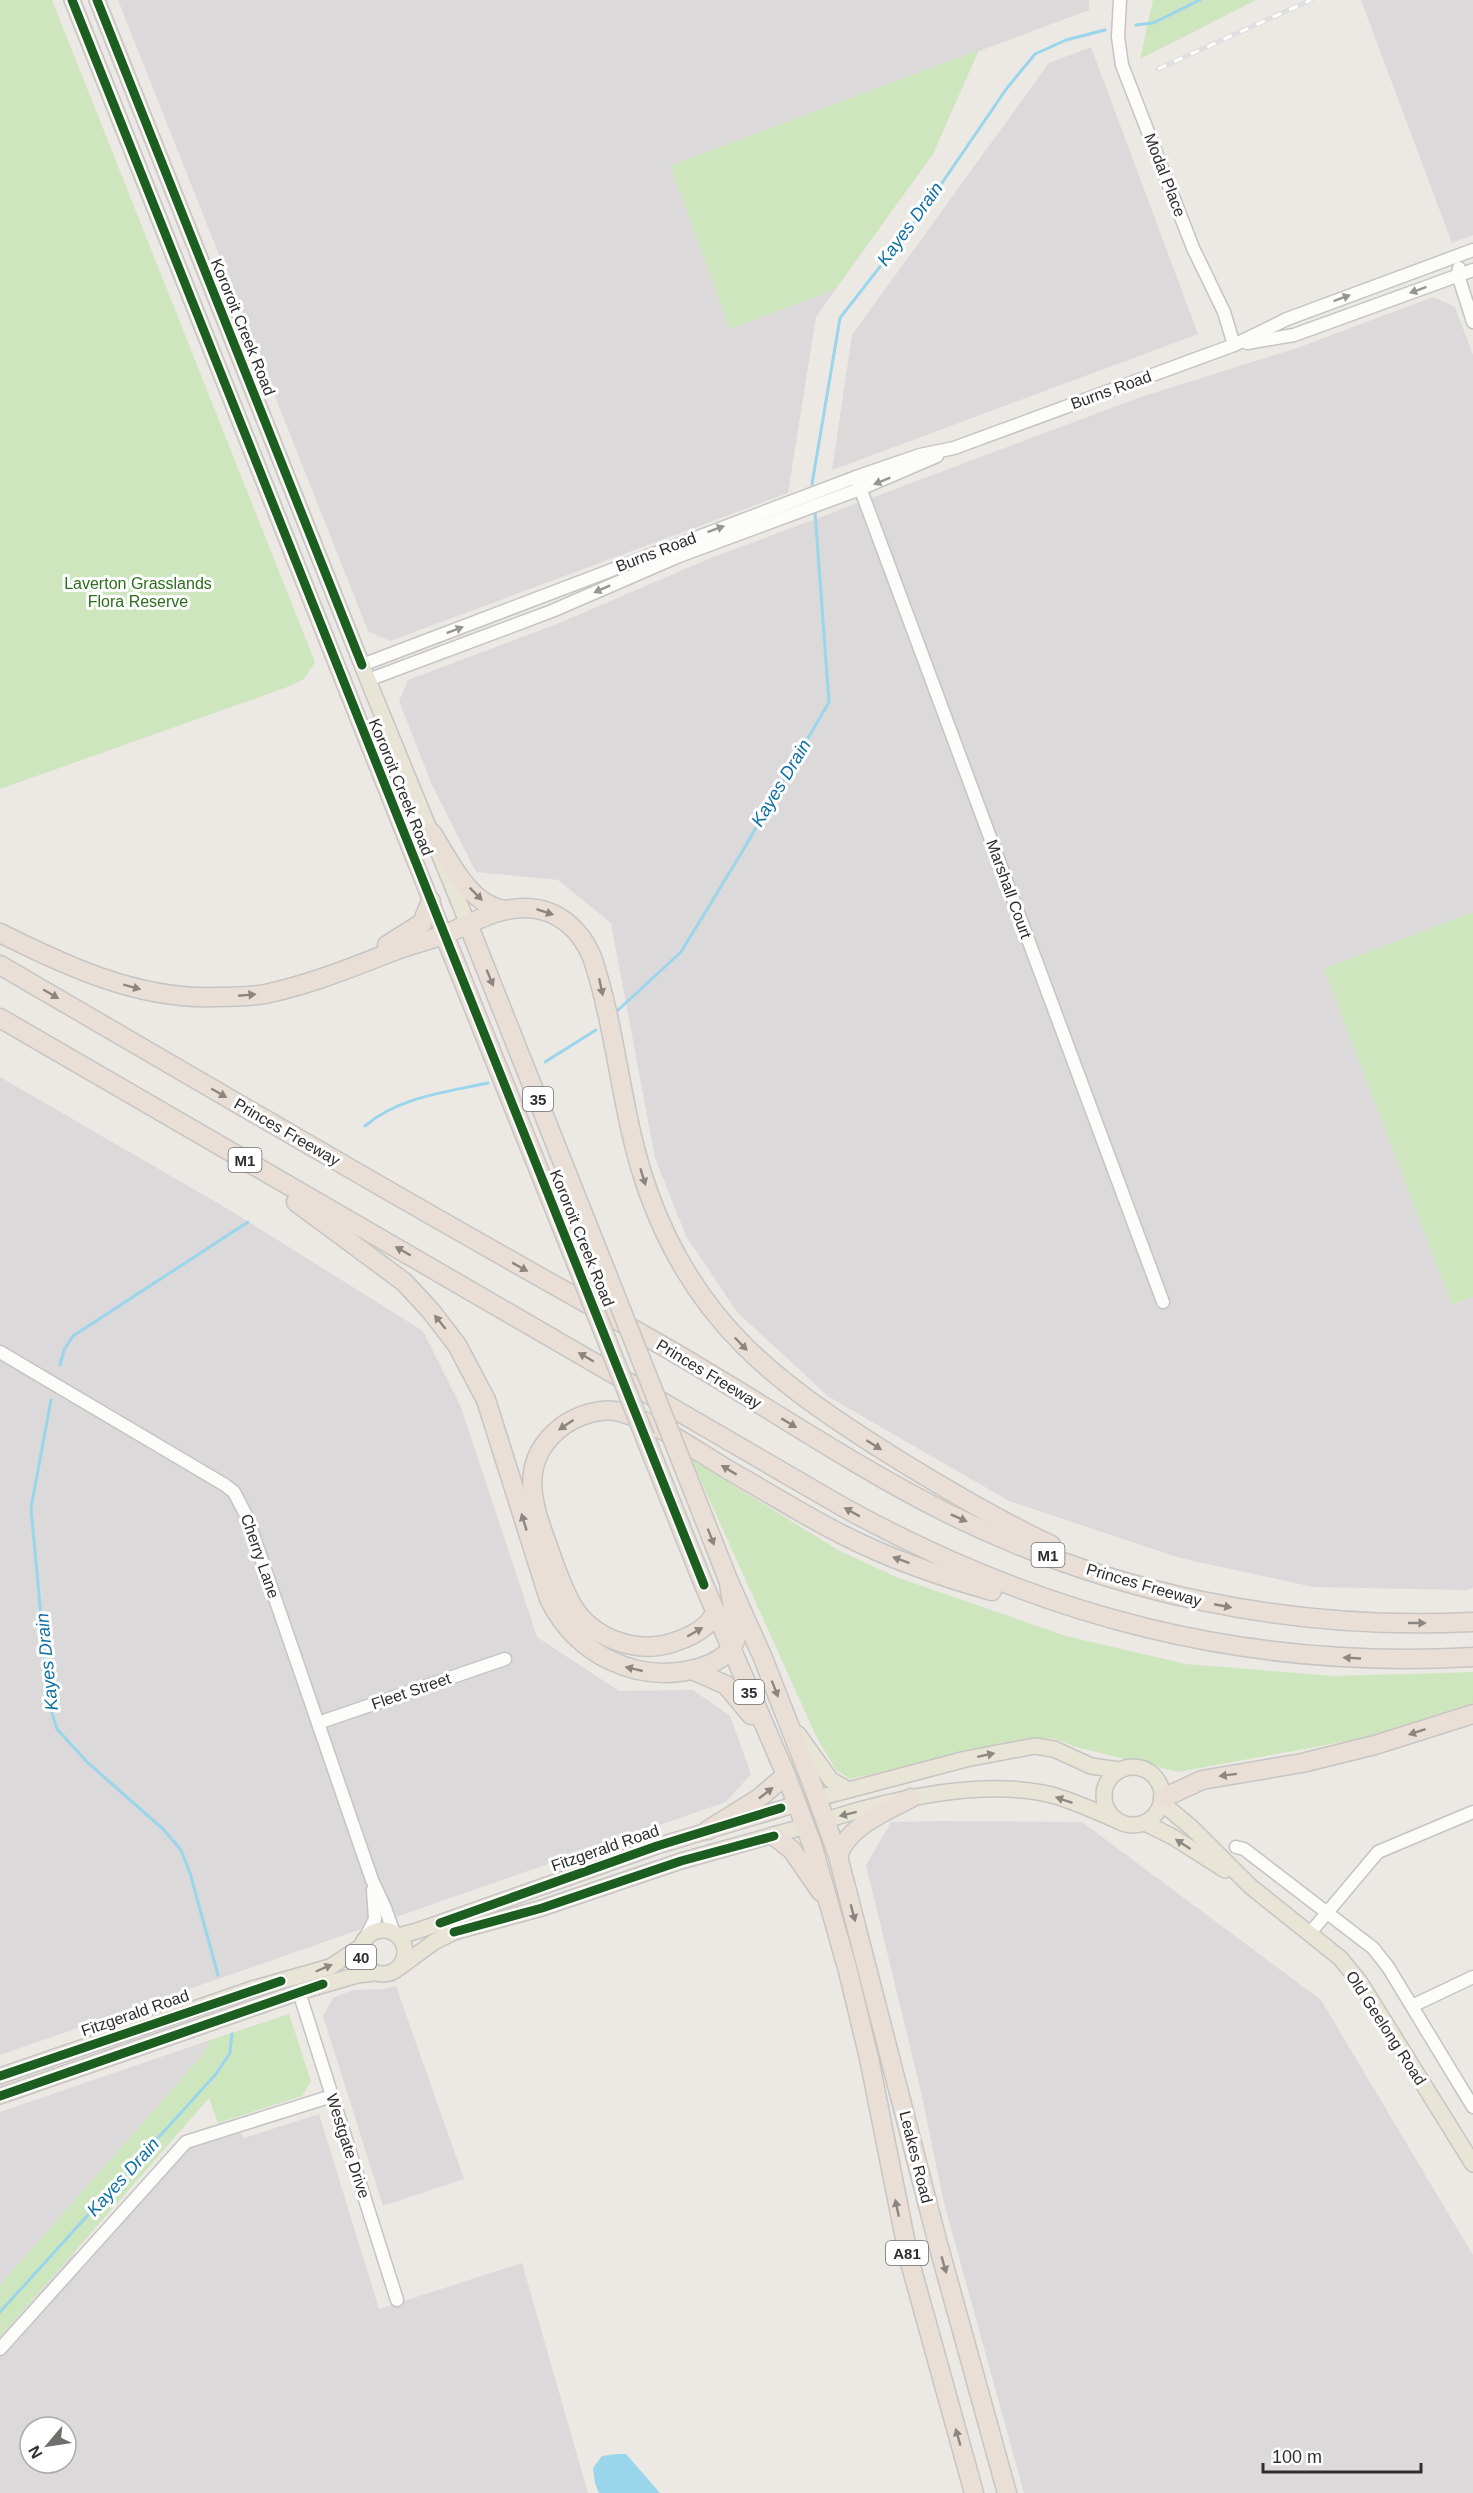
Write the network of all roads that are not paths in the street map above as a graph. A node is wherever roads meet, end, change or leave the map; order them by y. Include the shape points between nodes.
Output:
1 (72, 0) edge
2 (97, 0) edge
3 (1120, 0) edge
4 (144, 119) junction
5 (122, 127) junction
6 (1473, 250) edge
7 (1460, 254) junction
8 (1473, 268) edge
9 (1458, 275) junction
10 (1473, 322) edge
11 (232, 341) junction
12 (1234, 345) junction
13 (210, 349) junction
14 (858, 483) junction
15 (636, 559) junction
16 (641, 572) junction
17 (434, 638) junction
18 (434, 655) junction
19 (362, 665) junction
20 (368, 680) junction
21 (343, 681) junction
22 (432, 833) junction
23 (431, 901) junction
24 (505, 910) junction
25 (468, 924) junction
26 (0, 933) edge
27 (444, 934) junction
28 (0, 965) edge
29 (358, 965) junction
30 (0, 1019) edge
31 (1163, 1302) dead end
32 (0, 1352) edge
33 (729, 1582) junction
34 (1147, 1588) junction
35 (715, 1612) junction
36 (1473, 1622) edge
37 (1201, 1641) junction
38 (731, 1649) junction
39 (1473, 1657) edge
40 (505, 1659) dead end
41 (692, 1670) junction
42 (1473, 1714) edge
43 (787, 1720) junction
44 (318, 1723) junction
45 (767, 1736) junction
46 (1119, 1770) junction
47 (786, 1775) junction
48 (849, 1790) junction
49 (818, 1798) junction
50 (912, 1798) junction
51 (1162, 1800) junction
52 (797, 1804) junction
53 (1473, 1812) edge
54 (826, 1820) junction
55 (1116, 1820) junction
56 (1145, 1823) junction
57 (806, 1826) junction
58 (708, 1830) junction
59 (774, 1836) junction
60 (1236, 1847) dead end
61 (838, 1856) junction
62 (372, 1880) junction
63 (1250, 1886) junction
64 (830, 1906) junction
65 (1326, 1913) junction
66 (1310, 1933) junction
67 (396, 1934) junction
68 (363, 1943) junction
69 (400, 1967) junction
70 (375, 1973) junction
71 (1473, 1977) edge
72 (299, 1992) junction
73 (1412, 2006) junction
74 (0, 2075) edge
75 (0, 2096) edge
76 (332, 2096) junction
77 (1473, 2107) edge
78 (1473, 2164) edge
79 (398, 2300) dead end
80 (0, 2349) edge
81 (974, 2493) edge
82 (1007, 2493) edge

1 - 5 main road, Kororoit Creek Road / 35
2 - 4 main road, Kororoit Creek Road / 35
3 - 12 street, Modal Place via 1118,37 1122,65
4 - 5 main road
4 - 11 main road, Kororoit Creek Road / 35
5 - 13 main road, Kororoit Creek Road / 35
6 - 7 street, Burns Road
7 - 8 street
7 - 9 street
12 -> 7 street, Burns Road via 1287,319
8 - 9 street, Burns Road
9 - 10 street
9 -> 12 street, Burns Road via 1294,335
11 - 13 main road
11 - 19 main road, Kororoit Creek Road / 35
12 - 14 street, Burns Road via 954,448 920,455
13 - 21 main road, Kororoit Creek Road / 35
15 -> 14 street, Burns Road
14 - 16 street, Burns Road
14 - 31 street, Marshall Court
15 - 16 street
17 -> 15 street, Burns Road
16 -> 18 street, Burns Road via 552,611
17 - 18 street
17 - 19 street, Burns Road
18 - 20 street, Burns Road
19 - 20 main road, Kororoit Creek Road / 35
19 - 21 main road
20 - 21 main road
20 - 22 main road, Kororoit Creek Road / 35
21 - 23 main road, Kororoit Creek Road / 35
22 -> 24 highway via 469,888 489,906
22 - 25 main road, Kororoit Creek Road / 35
23 - 27 main road, Kororoit Creek Road / 35
23 - 29 highway via 422,923
24 - 25 highway
24 -> 34 highway via 530,908 556,916 587,944 598,973 648,1193 676,1257 733,1335 802,1397 963,1500
25 - 27 highway
25 -> 33 highway, Kororoit Creek Road / 35, bridge
26 -> 29 highway via 87,973 156,993 189,996 264,994
27 - 29 highway
27 - 35 highway, Kororoit Creek Road / 35, bridge
28 -> 34 highway, Princes Freeway / M1 via 947,1512 1031,1549
37 -> 30 highway, M1 via 1092,1614 1022,1591 880,1527
41 -> 30 highway via 656,1673 619,1665 588,1648 563,1624 543,1583 482,1392 444,1326 404,1282 302,1205
32 - 44 street, Cherry Lane via 234,1492 247,1517
33 - 38 highway via 736,1629
33 -> 43 highway, Kororoit Creek Road / 35
34 -> 36 highway, Princes Freeway / M1 via 1234,1608 1327,1621
37 -> 35 highway via 1028,1601 895,1558 836,1532 665,1433 621,1412 597,1411 558,1430 538,1457 531,1492 562,1584 578,1614 595,1630 614,1640 648,1647 692,1634 708,1624
35 - 38 highway, Kororoit Creek Road / 35
39 -> 37 highway, M1 via 1328,1657
38 - 41 highway
38 - 45 highway, Kororoit Creek Road / 35
40 - 44 street, Fleet Street
41 - 45 highway via 726,1685
42 -> 51 highway via 1302,1763 1202,1780
43 - 48 main road via 831,1780
43 - 49 highway, Kororoit Creek Road / 35
44 - 62 street, Cherry Lane
45 - 47 highway, Kororoit Creek Road / 35
48 -> 46 main road, Fitzgerald Road via 966,1759 1035,1746 1054,1749 1091,1767
46 - 51 main road via 1147,1770 1160,1784
46 - 55 main road via 1108,1780 1104,1794 1107,1809
47 - 52 highway, Kororoit Creek Road / 35
58 -> 47 highway via 758,1799
48 - 49 main road, Fitzgerald Road
49 - 52 highway, Fitzgerald Road
49 - 54 highway, Kororoit Creek Road
50 -> 54 main road
55 -> 50 main road via 1051,1795 1010,1790
50 - 61 highway via 852,1835
51 - 56 main road via 1156,1815
51 - 63 main road, Old Geelong Road
52 - 57 highway, Kororoit Creek Road
52 - 58 main road, Fitzgerald Road / 40
53 - 65 street via 1378,1852
54 - 57 highway
54 - 61 highway, Leakes Road / A81
55 - 56 main road via 1130,1826
63 -> 56 main road, Old Geelong Road
57 - 59 main road, 40
57 - 64 highway, Leakes Road / A81
58 - 67 main road, Fitzgerald Road / 40 via 549,1882 417,1931
59 - 64 highway via 792,1850
59 - 69 main road, 40 via 454,1932
60 - 65 street via 1244,1849
61 -> 82 highway, Leakes Road / A81
62 - 67 street, Cherry Lane
62 - 68 street, Cherry Lane via 375,1919
63 - 66 main road, Old Geelong Road
81 -> 64 highway, Leakes Road / A81 via 909,2259 869,2058
65 - 66 street
65 - 73 street via 1373,1948
66 - 78 main road, Old Geelong Road via 1359,1981
67 - 68 main road, 40 via 381,1930 368,1935
67 - 69 main road, 40 via 405,1954
68 - 70 main road, 40 via 364,1965
74 -> 68 main road, Fitzgerald Road / 40 via 330,1966
69 - 70 main road, 40 via 389,1974
70 - 72 main road, Fitzgerald Road / 40
71 - 73 street
72 - 75 main road, Fitzgerald Road / 40
72 - 76 street, Westgate Drive
73 - 77 street
76 - 79 street, Westgate Drive
76 - 80 street via 186,2142

